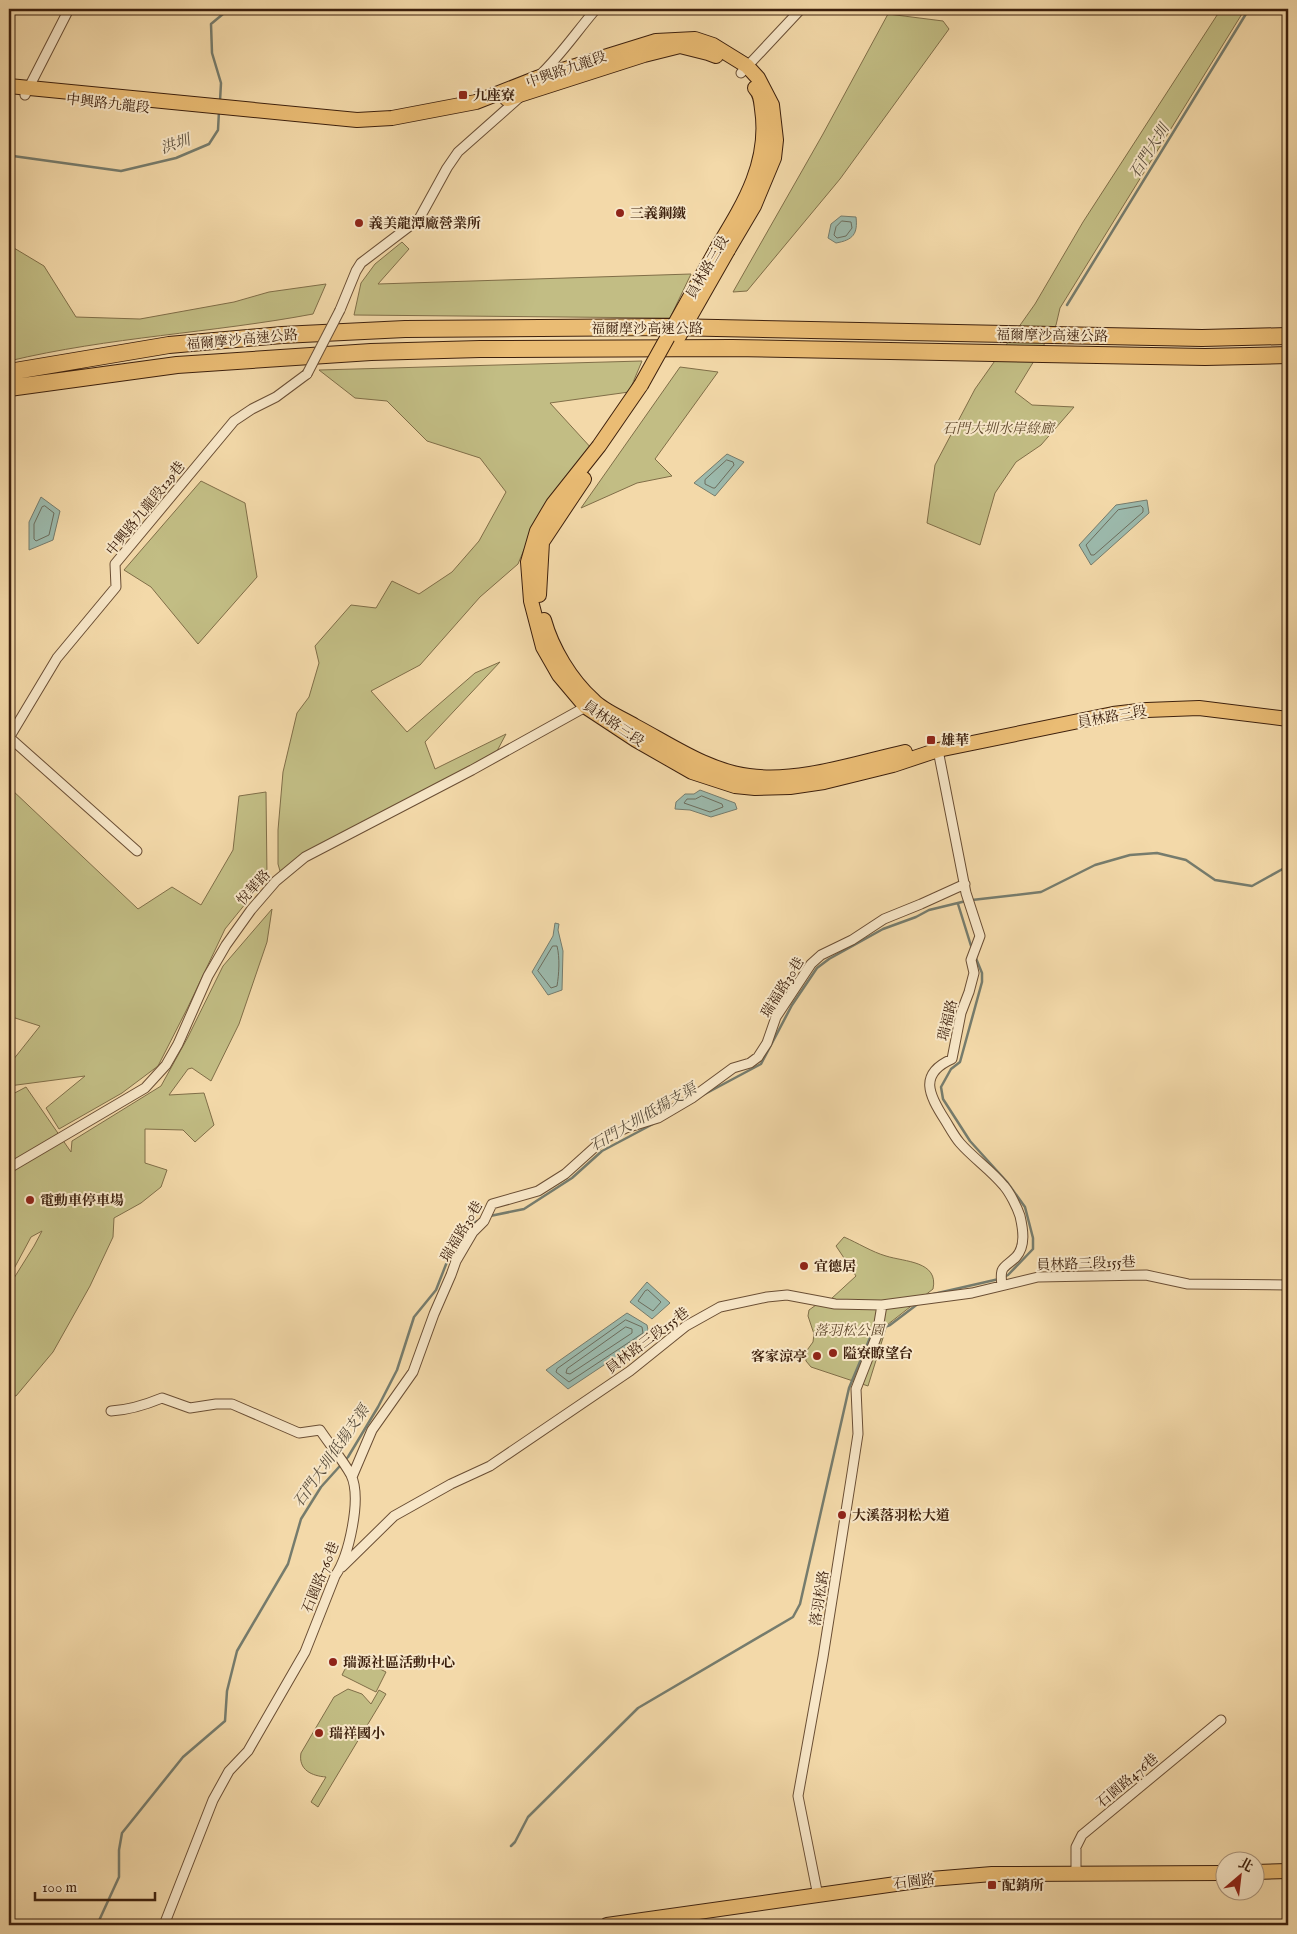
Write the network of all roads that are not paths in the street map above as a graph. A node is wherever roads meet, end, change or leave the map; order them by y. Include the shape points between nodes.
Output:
1 (69, 9) edge
2 (596, 9) edge
3 (800, 9) edge
4 (744, 69) junction
5 (9, 86) edge
6 (530, 86) junction
7 (27, 91) junction
8 (9, 94) edge
9 (229, 111) junction
10 (750, 204) joint
11 (1288, 336) edge
12 (1288, 355) edge
13 (9, 372) edge
14 (9, 388) edge
15 (590, 704) junction
16 (1288, 719) edge
17 (9, 737) edge
18 (938, 750) junction
19 (137, 851) dead end
20 (965, 884) junction
21 (9, 1168) edge
22 (1002, 1280) junction
23 (1288, 1284) edge
24 (882, 1305) junction
25 (111, 1411) dead end
26 (352, 1477) junction
27 (342, 1567) junction
28 (1222, 1720) dead end
29 (1214, 1872) edge
30 (1264, 1872) edge
31 (1288, 1872) edge
32 (1076, 1874) junction
33 (818, 1896) junction
34 (164, 1925) edge
35 (607, 1925) edge

1 - 7 street
2 - 6 street via 556,60
3 - 4 street
4 - 6 main road, 中興路九龍段 via 708,52 680,46
4 - 6 main road, 中興路九龍段 via 713,45 695,39 656,41
4 - 10 main road, 中興路九龍段 via 759,92 765,127
5 - 7 main road, 中興路九龍段
6 - 9 main road, 中興路九龍段 via 476,102 392,118 357,120
6 - 9 main road, 中興路九龍段 via 461,114 413,123 359,126 298,124
6 - 17 street, 中興路九龍段129巷, bridge via 458,152 418,219 361,264 307,374 276,397 234,421 115,564 116,587 57,658
7 - 8 main road, 中興路九龍段
7 - 9 main road, 中興路九龍段
10 - 15 main road, 員林路三段, bridge via 646,386 553,504 538,531 528,562 531,601 542,647 559,675
11 - 13 highway, 福爾摩沙高速公路 via 1202,338 670,327 406,329 169,345
12 - 14 highway, 福爾摩沙高速公路 via 1205,357 732,348 480,349 371,352 177,365
15 - 18 main road, 員林路三段 via 636,740 692,772 735,786 790,787 824,782
15 - 21 street, 悅華路 via 305,857 276,881 226,945 208,976 178,1044 166,1065 145,1088
16 - 18 main road, 員林路三段 via 1199,708 1147,710
17 - 19 street
18 - 20 street, 瑞福路
20 - 22 street, 瑞福路 via 980,936 973,952 974,973 961,1013 952,1059 939,1065 929,1079 929,1092 958,1141 1004,1186 1019,1214 1022,1246 1006,1264
20 - 26 street, 瑞福路30巷 via 884,919 852,940 821,954 776,1017 758,1057 750,1063 733,1068 658,1118 605,1138 565,1174 538,1191 492,1204 456,1261 413,1372 372,1430
22 - 23 street, 員林路三段155巷 via 1146,1275 1188,1284
22 - 24 street, 員林路三段155巷 via 972,1293
24 - 27 street, 員林路三段155巷 via 835,1304 788,1295 767,1296 720,1307 686,1326 630,1371 490,1466 394,1516
24 - 33 street, 落羽松路 via 878,1330 856,1389 858,1434 798,1796
25 - 26 street, 石園路760巷 via 144,1406 162,1398 190,1408 232,1404 299,1432 320,1430
26 - 27 street, 石園路760巷 via 354,1520
27 - 34 street, 石園路760巷 via 335,1576 305,1652 248,1751 229,1771 213,1800
28 - 32 street, 石園路476巷 via 1082,1835 1076,1847
29 - 32 main road, 石園路
30 - 31 main road
32 - 33 main road, 石園路 via 992,1874 931,1879
33 - 35 main road, 石園路

